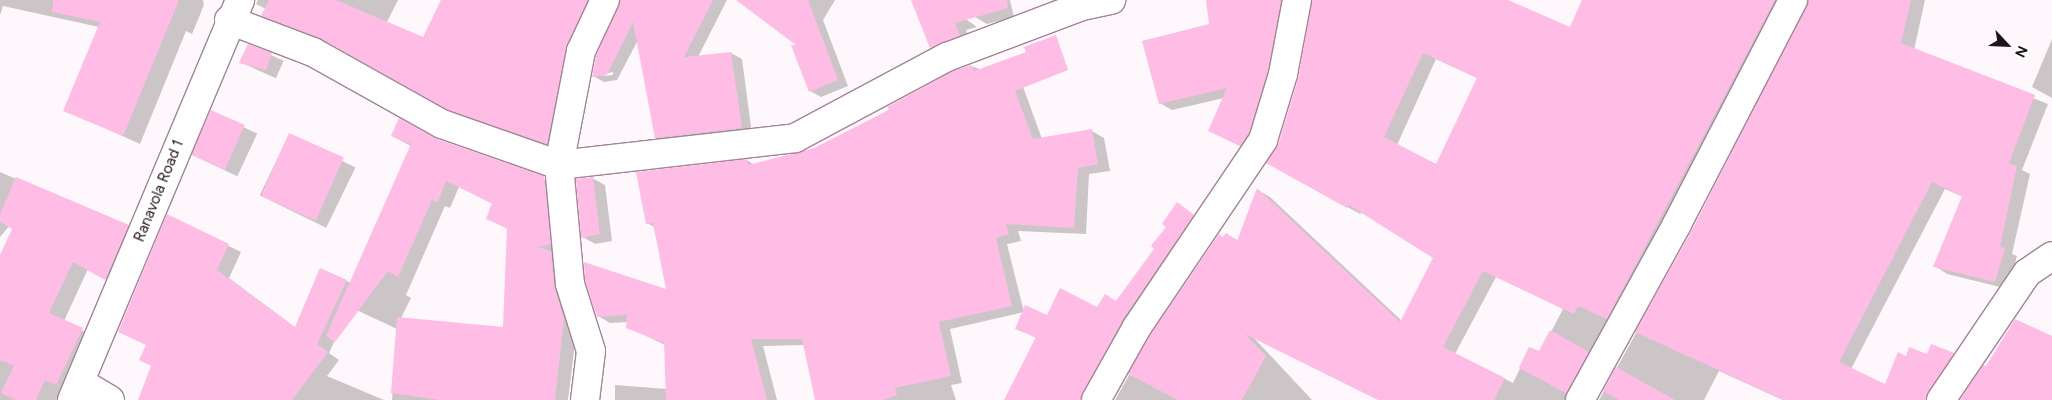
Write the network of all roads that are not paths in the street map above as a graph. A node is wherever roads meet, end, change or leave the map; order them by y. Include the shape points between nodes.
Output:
1 (605, 0) edge
2 (1111, 0) edge
3 (1297, 0) edge
4 (1793, 0) edge
5 (235, 10) edge
6 (559, 165) junction
7 (2052, 256) edge
8 (76, 391) edge
9 (110, 400) edge
10 (585, 400) edge
11 (1096, 400) edge
12 (1580, 400) edge
13 (1941, 400) edge

1 - 6 street via 581,51
2 - 6 street via 1082,6 947,57 795,138
3 - 11 street via 1283,74 1263,140 1137,327
4 - 12 street via 1677,224
5 - 6 street via 442,124
5 - 8 street, Ranavola Road 1
6 - 10 street via 570,284 591,351
7 - 13 street via 2027,273
8 - 9 street

